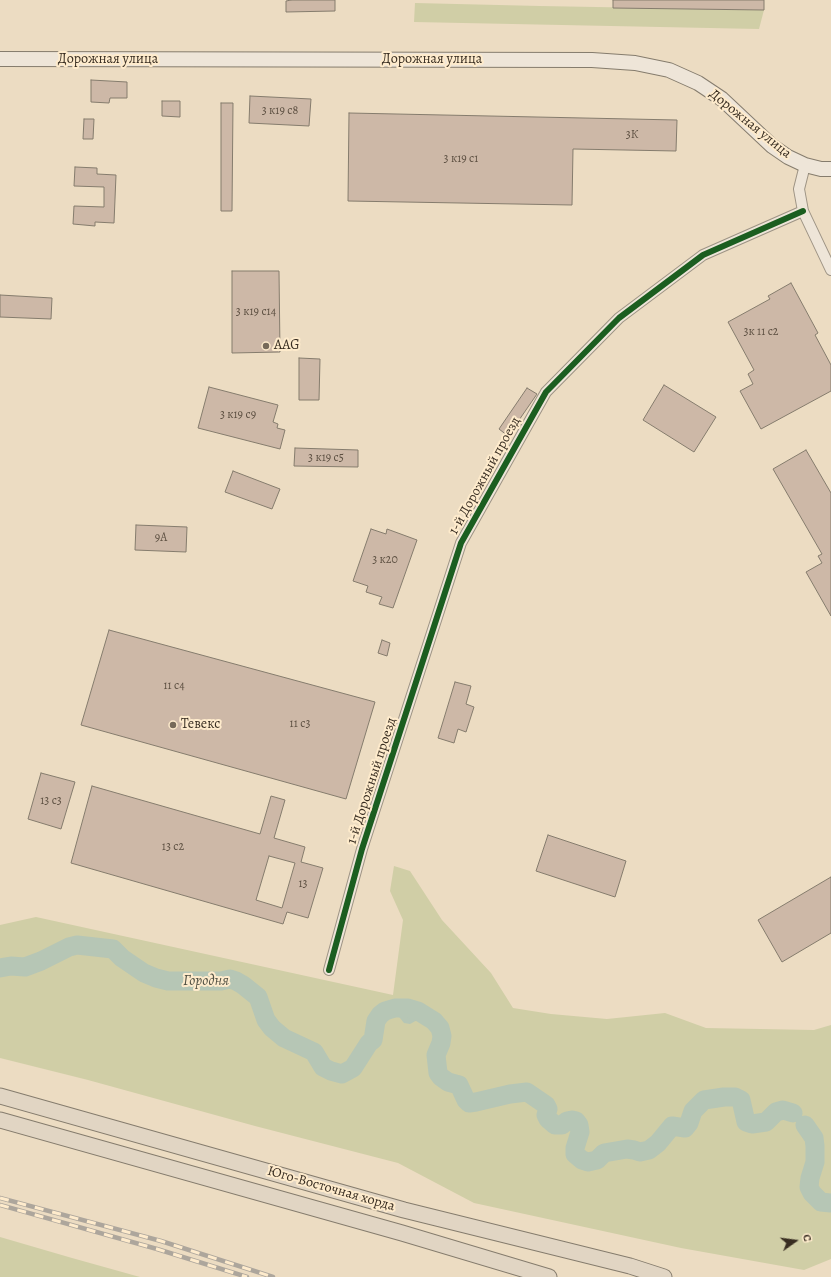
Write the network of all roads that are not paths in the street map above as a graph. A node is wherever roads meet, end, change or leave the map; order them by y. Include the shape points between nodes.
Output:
1 (0, 59) edge
2 (805, 165) junction
3 (831, 169) edge
4 (803, 211) junction
5 (831, 270) edge
6 (329, 970) dead end
7 (0, 1096) edge
8 (0, 1120) edge
9 (549, 1277) edge
10 (664, 1277) edge

1 - 2 main road, Дорожная улица via 635,62 670,70 698,83 722,99 772,146
2 - 3 main road, Дорожная улица
2 - 4 street via 799,189
4 - 5 street
4 - 6 street, 1-й Дорожный проезд via 703,255 619,318 546,392 461,543 362,849
7 - 10 main road, Юго-Восточная хорда via 404,1210 630,1266
8 - 9 main road, Юго-Восточная хорда

